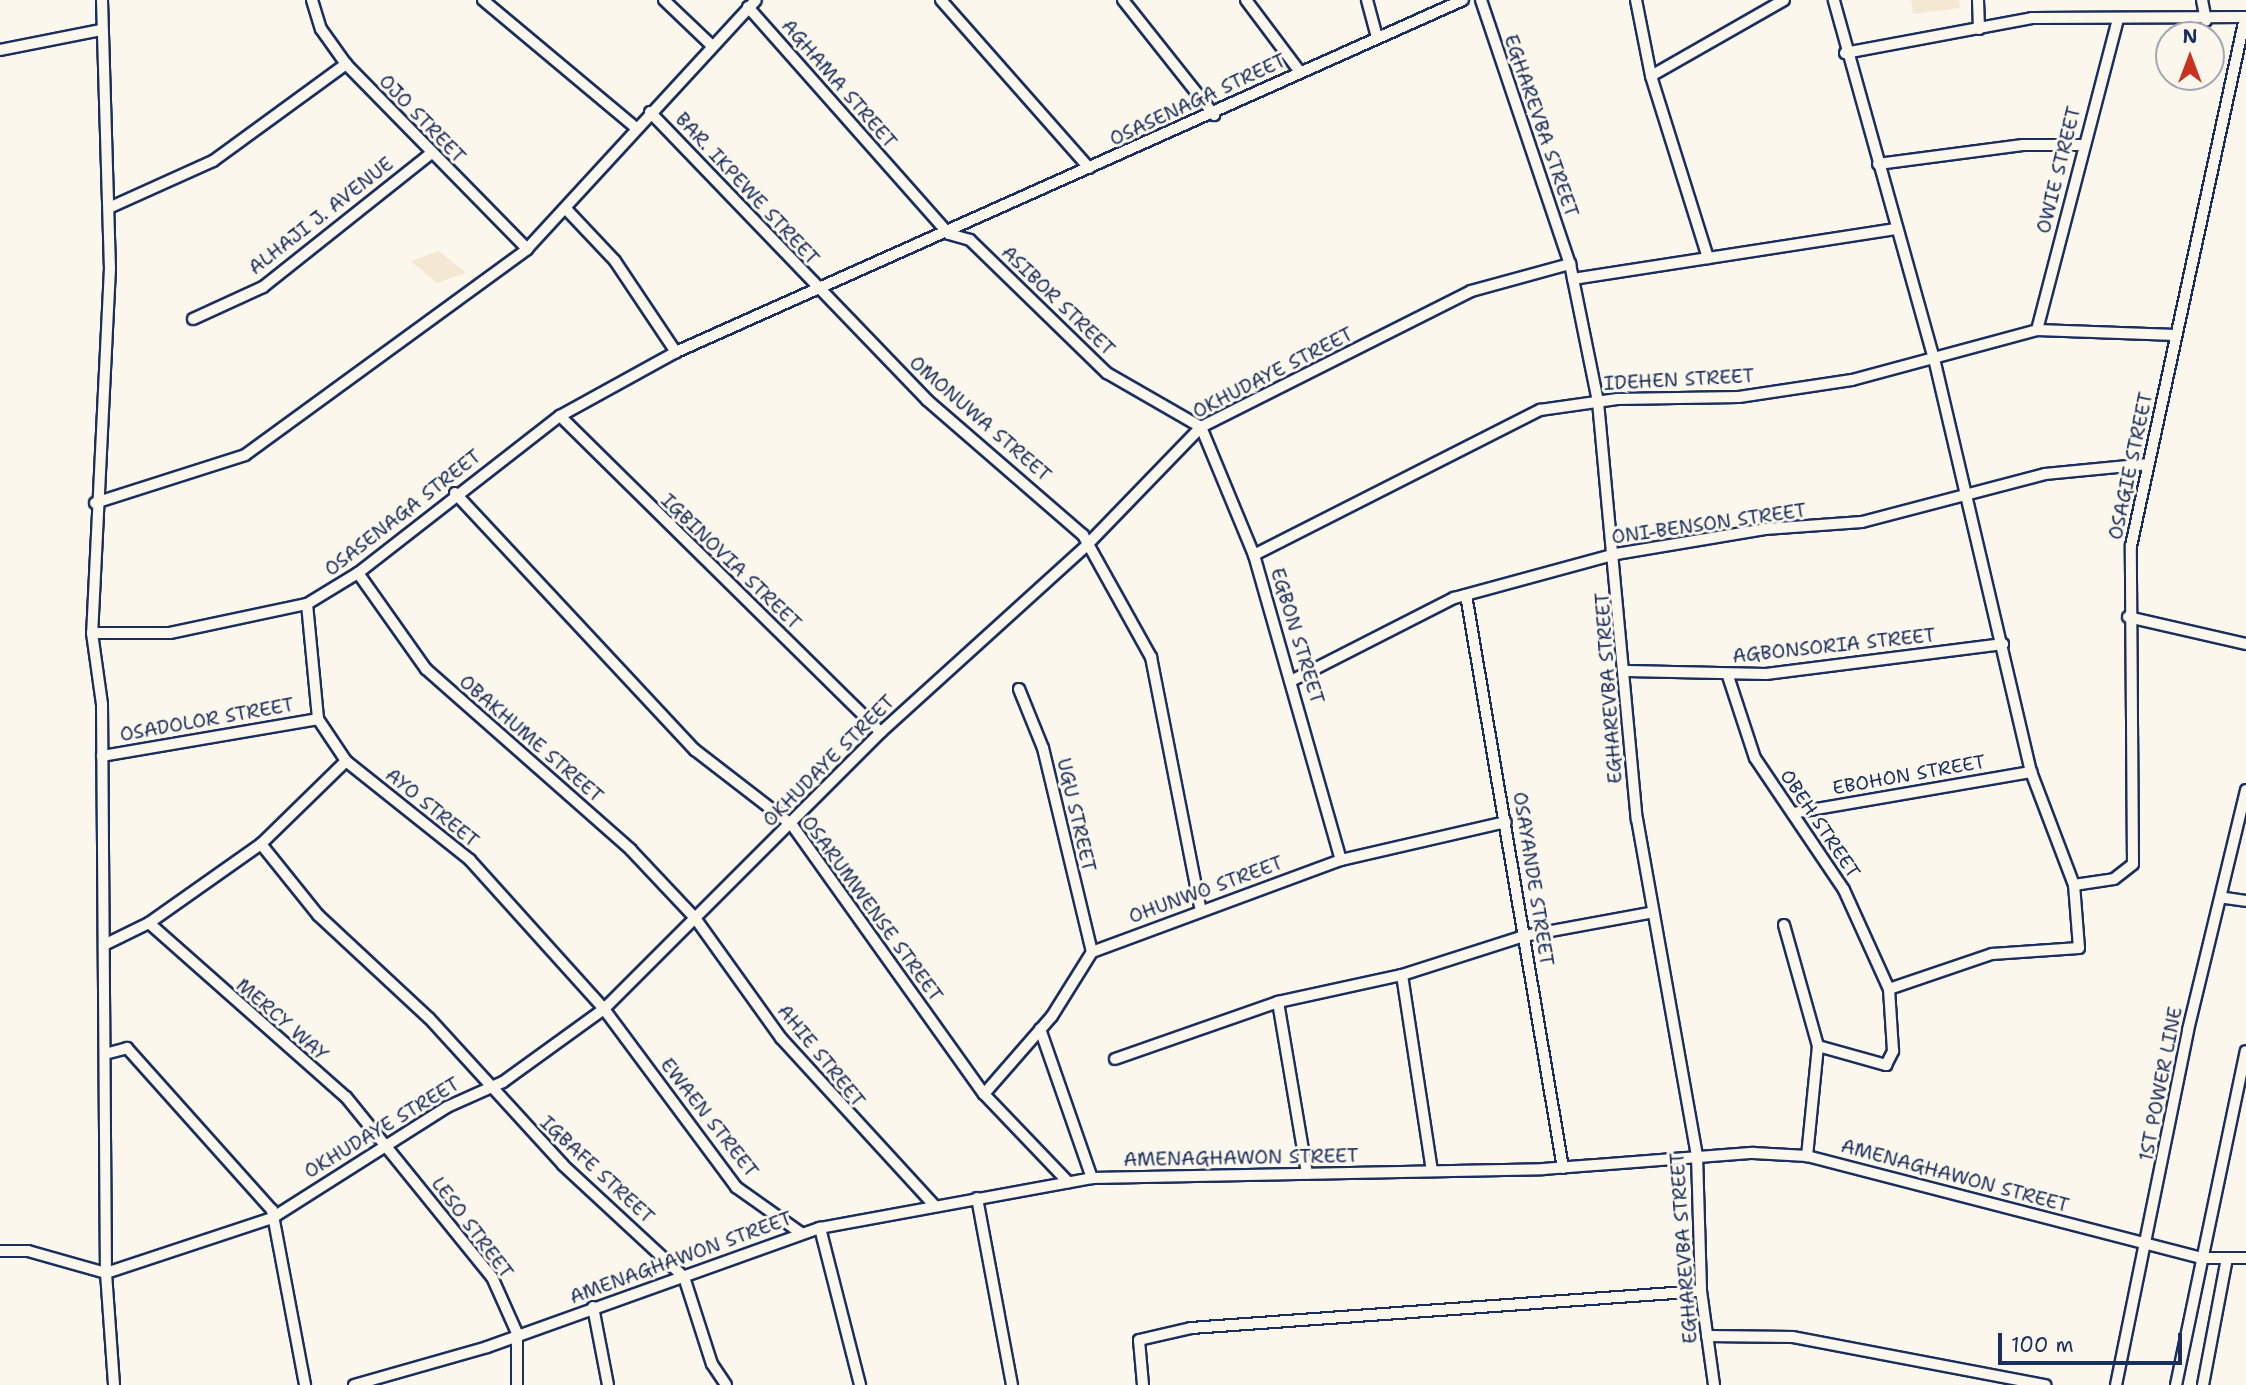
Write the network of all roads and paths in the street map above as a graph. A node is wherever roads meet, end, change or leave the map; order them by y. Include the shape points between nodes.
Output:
1 (102, 0) edge
2 (312, 0) edge
3 (482, 0) edge
4 (664, 0) edge
5 (941, 0) edge
6 (1123, 0) edge
7 (1246, 0) edge
8 (1367, 0) edge
9 (1463, 0) edge
10 (1480, 0) edge
11 (1636, 0) edge
12 (1784, 0) edge
13 (1834, 0) edge
14 (1978, 0) edge
15 (2202, 0) edge
16 (752, 4) edge
17 (2245, 18) edge
18 (2118, 19) junction
19 (2206, 21) junction
20 (1979, 29) junction
21 (101, 30) junction
22 (1377, 37) junction
23 (710, 44) junction
24 (0, 50) edge
25 (1844, 53) junction
26 (346, 64) junction
27 (1300, 72) junction
28 (1651, 76) junction
29 (650, 113) junction
30 (1214, 115) junction
31 (635, 127) junction
32 (2082, 145) junction
33 (430, 154) junction
34 (1878, 164) junction
35 (1089, 168) junction
36 (904, 185) joint
37 (111, 207) junction
38 (567, 210) junction
39 (1897, 229) junction
40 (949, 234) junction
41 (527, 249) junction
42 (1708, 258) junction
43 (1570, 264) junction
44 (1573, 279) junction
45 (819, 290) junction
46 (193, 319) dead end
47 (2037, 330) junction
48 (2176, 335) junction
49 (676, 352) junction
50 (1934, 359) junction
51 (1598, 402) junction
52 (560, 416) junction
53 (1201, 427) junction
54 (2149, 464) junction
55 (455, 493) junction
56 (1965, 494) junction
57 (95, 503) junction
58 (1087, 545) junction
59 (1616, 554) junction
60 (1254, 555) junction
61 (358, 573) junction
62 (1465, 595) junction
63 (307, 604) junction
64 (2128, 617) junction
65 (92, 633) junction
66 (2003, 644) junction
67 (2246, 644) edge
68 (1627, 671) junction
69 (1728, 676) junction
70 (1293, 680) junction
71 (1019, 689) dead end
72 (318, 719) junction
73 (881, 732) junction
74 (103, 756) junction
75 (346, 761) junction
76 (2031, 772) junction
77 (2246, 790) edge
78 (1793, 813) junction
79 (1506, 822) junction
80 (792, 825) junction
81 (2241, 837) edge
82 (261, 844) junction
83 (1341, 860) junction
84 (2074, 885) junction
85 (2225, 898) junction
86 (2246, 901) edge
87 (1200, 907) junction
88 (1649, 914) junction
89 (695, 918) junction
90 (149, 923) junction
91 (1784, 925) dead end
92 (1524, 936) junction
93 (104, 945) junction
94 (1092, 952) junction
95 (1402, 975) junction
96 (1889, 989) junction
97 (1278, 1002) junction
98 (604, 1009) junction
99 (1040, 1029) junction
100 (1818, 1046) junction
101 (2246, 1051) edge
102 (105, 1054) junction
103 (1115, 1059) dead end
104 (487, 1087) junction
105 (984, 1094) junction
106 (390, 1146) junction
107 (1697, 1155) junction
108 (1807, 1156) junction
109 (1563, 1168) junction
110 (1432, 1171) junction
111 (1307, 1174) junction
112 (1092, 1178) junction
113 (1068, 1182) junction
114 (977, 1198) junction
115 (933, 1204) junction
116 (272, 1218) junction
117 (820, 1228) junction
118 (802, 1233) junction
119 (2148, 1245) junction
120 (0, 1251) edge
121 (2202, 1258) junction
122 (2227, 1258) junction
123 (2246, 1258) edge
124 (106, 1273) junction
125 (684, 1276) junction
126 (1701, 1291) junction
127 (593, 1307) junction
128 (517, 1335) junction
129 (1707, 1336) junction
130 (114, 1385) edge
131 (305, 1385) edge
132 (354, 1385) edge
133 (517, 1385) edge
134 (608, 1385) edge
135 (726, 1385) edge
136 (860, 1385) edge
137 (1012, 1385) edge
138 (1143, 1385) edge
139 (1714, 1385) edge
140 (2045, 1385) edge
141 (2116, 1385) edge
142 (2176, 1385) edge
143 (2203, 1385) edge

1 - 21 street
2 - 26 street, OJO STREET via 321,29
3 - 31 street
4 - 23 street
5 - 35 street
6 - 30 street
7 - 27 street
8 - 22 street
9 - 22 street, OSASENAGA STREET
10 - 43 street, EGHAREVBA STREET
11 - 28 street
12 - 28 street
13 - 25 street
14 - 20 street
15 - 19 street
16 - 23 street
16 - 36 street, AGHAMA STREET
17 - 19 street
17 - 48 street, OSAGIE STREET
18 - 19 street
18 - 20 street via 2032,18
18 - 32 street, OWIE STREET
20 - 25 street
21 - 24 street
21 - 37 street
22 - 27 street, OSASENAGA STREET
23 - 29 street
25 - 34 street
26 - 33 street, OJO STREET
26 - 37 street via 213,161
27 - 30 street, OSASENAGA STREET
28 - 42 street
29 - 31 street
29 - 45 street, BAR. IKPEWE STREET
30 - 35 street, OSASENAGA STREET
31 - 38 street
32 - 34 street via 2023,145
32 - 47 street, OWIE STREET
33 - 41 street, OJO STREET
33 - 46 street, ALHAJI J. AVENUE via 263,286
34 - 39 street
35 - 40 street, OSASENAGA STREET
36 - 40 street, ASIBOR STREET
37 - 57 street
38 - 41 street
38 - 49 street via 615,261
39 - 42 street
39 - 50 street
40 - 45 street, OSASENAGA STREET
40 - 53 street, ASIBOR STREET via 970,240 1107,373
41 - 57 street via 246,455
42 - 44 street
43 - 44 street, EGHAREVBA STREET
43 - 53 street, OKHUDAYE STREET via 1471,291
44 - 51 street, EGHAREVBA STREET
45 - 49 street, OSASENAGA STREET
45 - 58 street, OMONUWA STREET via 927,400 1077,526
47 - 48 street, IDEHEN STREET
47 - 50 street, IDEHEN STREET
48 - 54 street, OSAGIE STREET
49 - 52 street, OSASENAGA STREET
50 - 51 street, IDEHEN STREET via 1739,397
50 - 56 street
51 - 59 street, EGHAREVBA STREET
51 - 60 street, IDEHEN STREET via 1540,410
52 - 55 street, OSASENAGA STREET
52 - 73 street, IGBINOVIA STREET
53 - 58 street, OKHUDAYE STREET
53 - 60 street, EGBON STREET
54 - 56 street, ONI-BENSON STREET via 2045,474
54 - 64 street, OSAGIE STREET via 2131,546
55 - 61 street, OSASENAGA STREET
55 - 80 street, OSARUMWENSE STREET via 695,750
56 - 59 street, ONI-BENSON STREET via 1863,522 1765,529
56 - 66 street
57 - 65 street
58 - 73 street, OKHUDAYE STREET
58 - 87 street, OMONUWA STREET via 1151,657
59 - 62 street, ONI-BENSON STREET
59 - 68 street, EGHAREVBA STREET
60 - 70 street, EGBON STREET
61 - 63 street, OSASENAGA STREET
61 - 89 street, OBAKHUME STREET via 426,669 631,849
62 - 70 street, ONI-BENSON STREET
62 - 79 street, OSAYANDE STREET
63 - 65 street, OSASENAGA STREET via 170,633
63 - 72 street, AYO STREET
64 - 67 street
64 - 84 street, OSAGIE STREET via 2133,864 2113,879
65 - 74 street
66 - 69 street, AGBONSORIA STREET
66 - 76 street
68 - 69 street, AGBONSORIA STREET
68 - 88 street, EGHAREVBA STREET
69 - 78 street, OBEH STREET via 1755,758
70 - 83 street, EGBON STREET
71 - 94 street, UGU STREET via 1043,748
72 - 74 street, OSADOLOR STREET
72 - 75 street, AYO STREET
73 - 80 street, OKHUDAYE STREET
74 - 93 street
75 - 82 street
75 - 98 street, AYO STREET via 470,860
76 - 78 street, EBOHON STREET
76 - 84 street
77 - 81 street, 1ST POWER LINE
78 - 96 street, OBEH STREET via 1844,890
79 - 83 street, OHUNWO STREET
79 - 92 street, OSAYANDE STREET
80 - 89 street, OKHUDAYE STREET
80 - 105 street, OSARUMWENSE STREET
81 - 85 street, 1ST POWER LINE
82 - 90 street
82 - 104 street, IGBAFE STREET via 318,915 429,1018
83 - 87 street, OHUNWO STREET
84 - 96 street via 2079,948 1992,954 1936,968
85 - 86 street
85 - 119 street, 1ST POWER LINE via 2188,1030
87 - 94 street, OHUNWO STREET
88 - 92 street
88 - 107 street, EGHAREVBA STREET
89 - 98 street, OKHUDAYE STREET
89 - 115 street, AHIE STREET via 781,1038
90 - 93 street
90 - 106 street, MERCY WAY via 346,1097
91 - 100 street
92 - 95 street
92 - 109 street, OSAYANDE STREET
93 - 102 street
94 - 99 street
95 - 97 street
95 - 110 street
96 - 100 street, OBEH STREET via 1892,1051 1886,1065
97 - 103 street
97 - 111 street
98 - 104 street, OKHUDAYE STREET
98 - 118 street, EWAEN STREET via 736,1187
99 - 105 street
99 - 112 street
100 - 108 street
101 - 121 street
102 - 116 street via 127,1048 247,1178
102 - 124 street
104 - 106 street, OKHUDAYE STREET
104 - 125 street, IGBAFE STREET
105 - 113 street, OSARUMWENSE STREET
106 - 116 street, OKHUDAYE STREET
106 - 128 street, LESO STREET via 492,1277
107 - 108 street, AMENAGHAWON STREET
107 - 109 street, AMENAGHAWON STREET
107 - 126 street, EGHAREVBA STREET
108 - 119 street, AMENAGHAWON STREET
109 - 110 street, AMENAGHAWON STREET
110 - 111 street, AMENAGHAWON STREET
111 - 112 street, AMENAGHAWON STREET
112 - 113 street, AMENAGHAWON STREET
113 - 114 street, AMENAGHAWON STREET
114 - 115 street, AMENAGHAWON STREET
114 - 137 street
115 - 117 street, AMENAGHAWON STREET
116 - 124 street, OKHUDAYE STREET
116 - 131 street
117 - 118 street, AMENAGHAWON STREET
117 - 136 street
118 - 125 street, AMENAGHAWON STREET
119 - 121 street, AMENAGHAWON STREET
119 - 141 street, 1ST POWER LINE
120 - 124 street via 28,1251
121 - 122 street, AMENAGHAWON STREET
121 - 142 street
122 - 123 street, AMENAGHAWON STREET
122 - 143 street
124 - 130 street
125 - 127 street, AMENAGHAWON STREET
125 - 135 street via 712,1364
126 - 129 street, EGHAREVBA STREET
126 - 138 street via 1191,1328 1139,1340
127 - 128 street, AMENAGHAWON STREET
127 - 134 street
128 - 132 street, AMENAGHAWON STREET
128 - 133 street
129 - 139 street, EGHAREVBA STREET
129 - 140 street via 1793,1337

